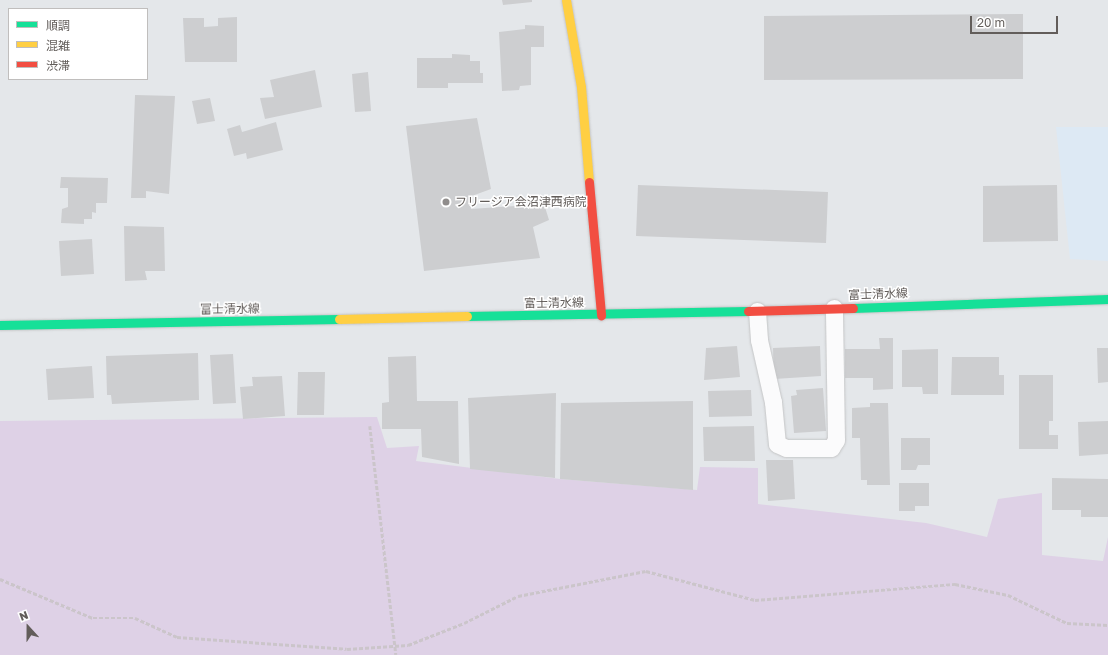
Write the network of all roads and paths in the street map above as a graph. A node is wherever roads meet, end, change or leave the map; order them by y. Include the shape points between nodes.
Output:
1 (566, 0) edge
2 (1108, 298) edge
3 (834, 308) junction
4 (757, 311) junction
5 (601, 314) junction
6 (0, 325) edge
7 (370, 426) dead end
8 (0, 579) edge
9 (1108, 625) edge
10 (396, 645) junction
11 (396, 655) edge

1 - 5 main road via 581,87
2 - 3 main road, 富士清水線
3 - 4 main road, 富士清水線
3 - 4 lane via 836,440 831,448 786,448 778,444 773,402 759,340
4 - 5 main road, 富士清水線
5 - 6 main road, 富士清水線
7 - 10 path
8 - 10 path via 93,618 135,618 177,637 347,649
9 - 10 path via 1067,623 1008,595 955,584 755,600 646,571 518,596 464,623 408,645
10 - 11 path

